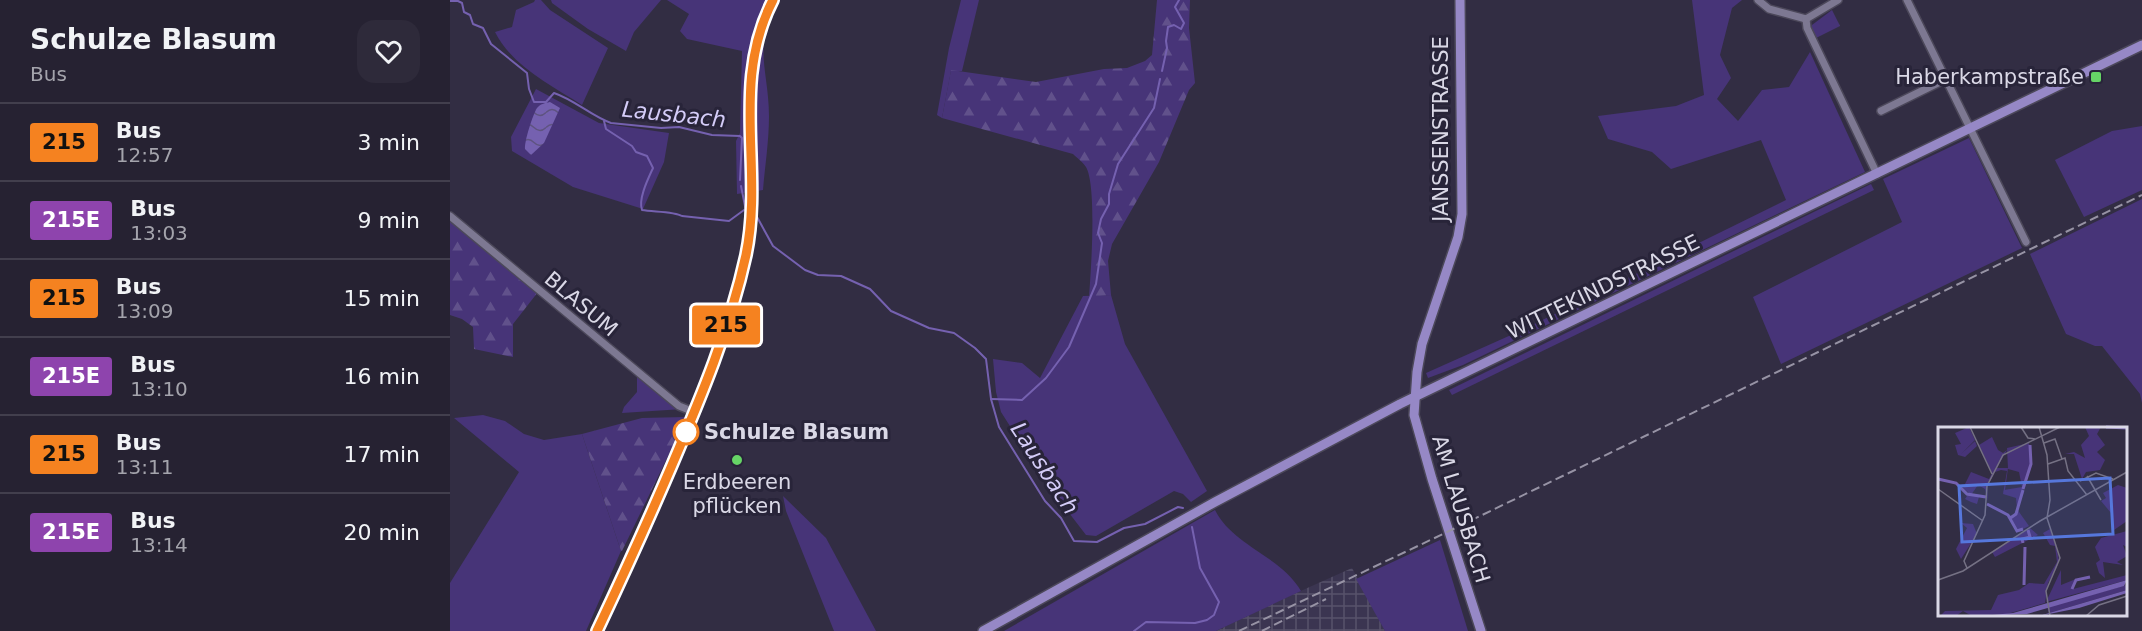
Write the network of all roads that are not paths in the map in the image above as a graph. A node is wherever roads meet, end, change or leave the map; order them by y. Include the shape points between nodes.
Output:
1 (773, 0) edge
2 (1460, 0) edge
3 (1758, 0) edge
4 (1838, 0) edge
5 (1907, 0) edge
6 (1806, 20) junction
7 (2142, 45) edge
8 (1946, 79) junction
9 (1881, 111) dead end
10 (1970, 128) junction
11 (1877, 174) junction
12 (450, 216) edge
13 (2026, 242) dead end
14 (1415, 397) junction
15 (694, 412) junction
16 (597, 631) edge
17 (983, 631) edge
18 (1481, 631) edge

1 - 15 street via 758,37 750,82 750,229 739,284
2 - 14 main road, JANSSENSTRASSE via 1462,214 1422,344
3 - 6 street via 1769,9
4 - 6 street
5 - 8 street
6 - 11 street
7 - 10 main road, WITTEKINDSTRASSE
8 - 9 street
8 - 10 street
10 - 11 main road, WITTEKINDSTRASSE
10 - 13 street
11 - 14 main road, WITTEKINDSTRASSE
12 - 15 street, BLASUM via 679,406
14 - 17 main road, WITTEKINDSTRASSE
14 - 18 main road, AM LAUSBACH via 1417,428
15 - 16 street

